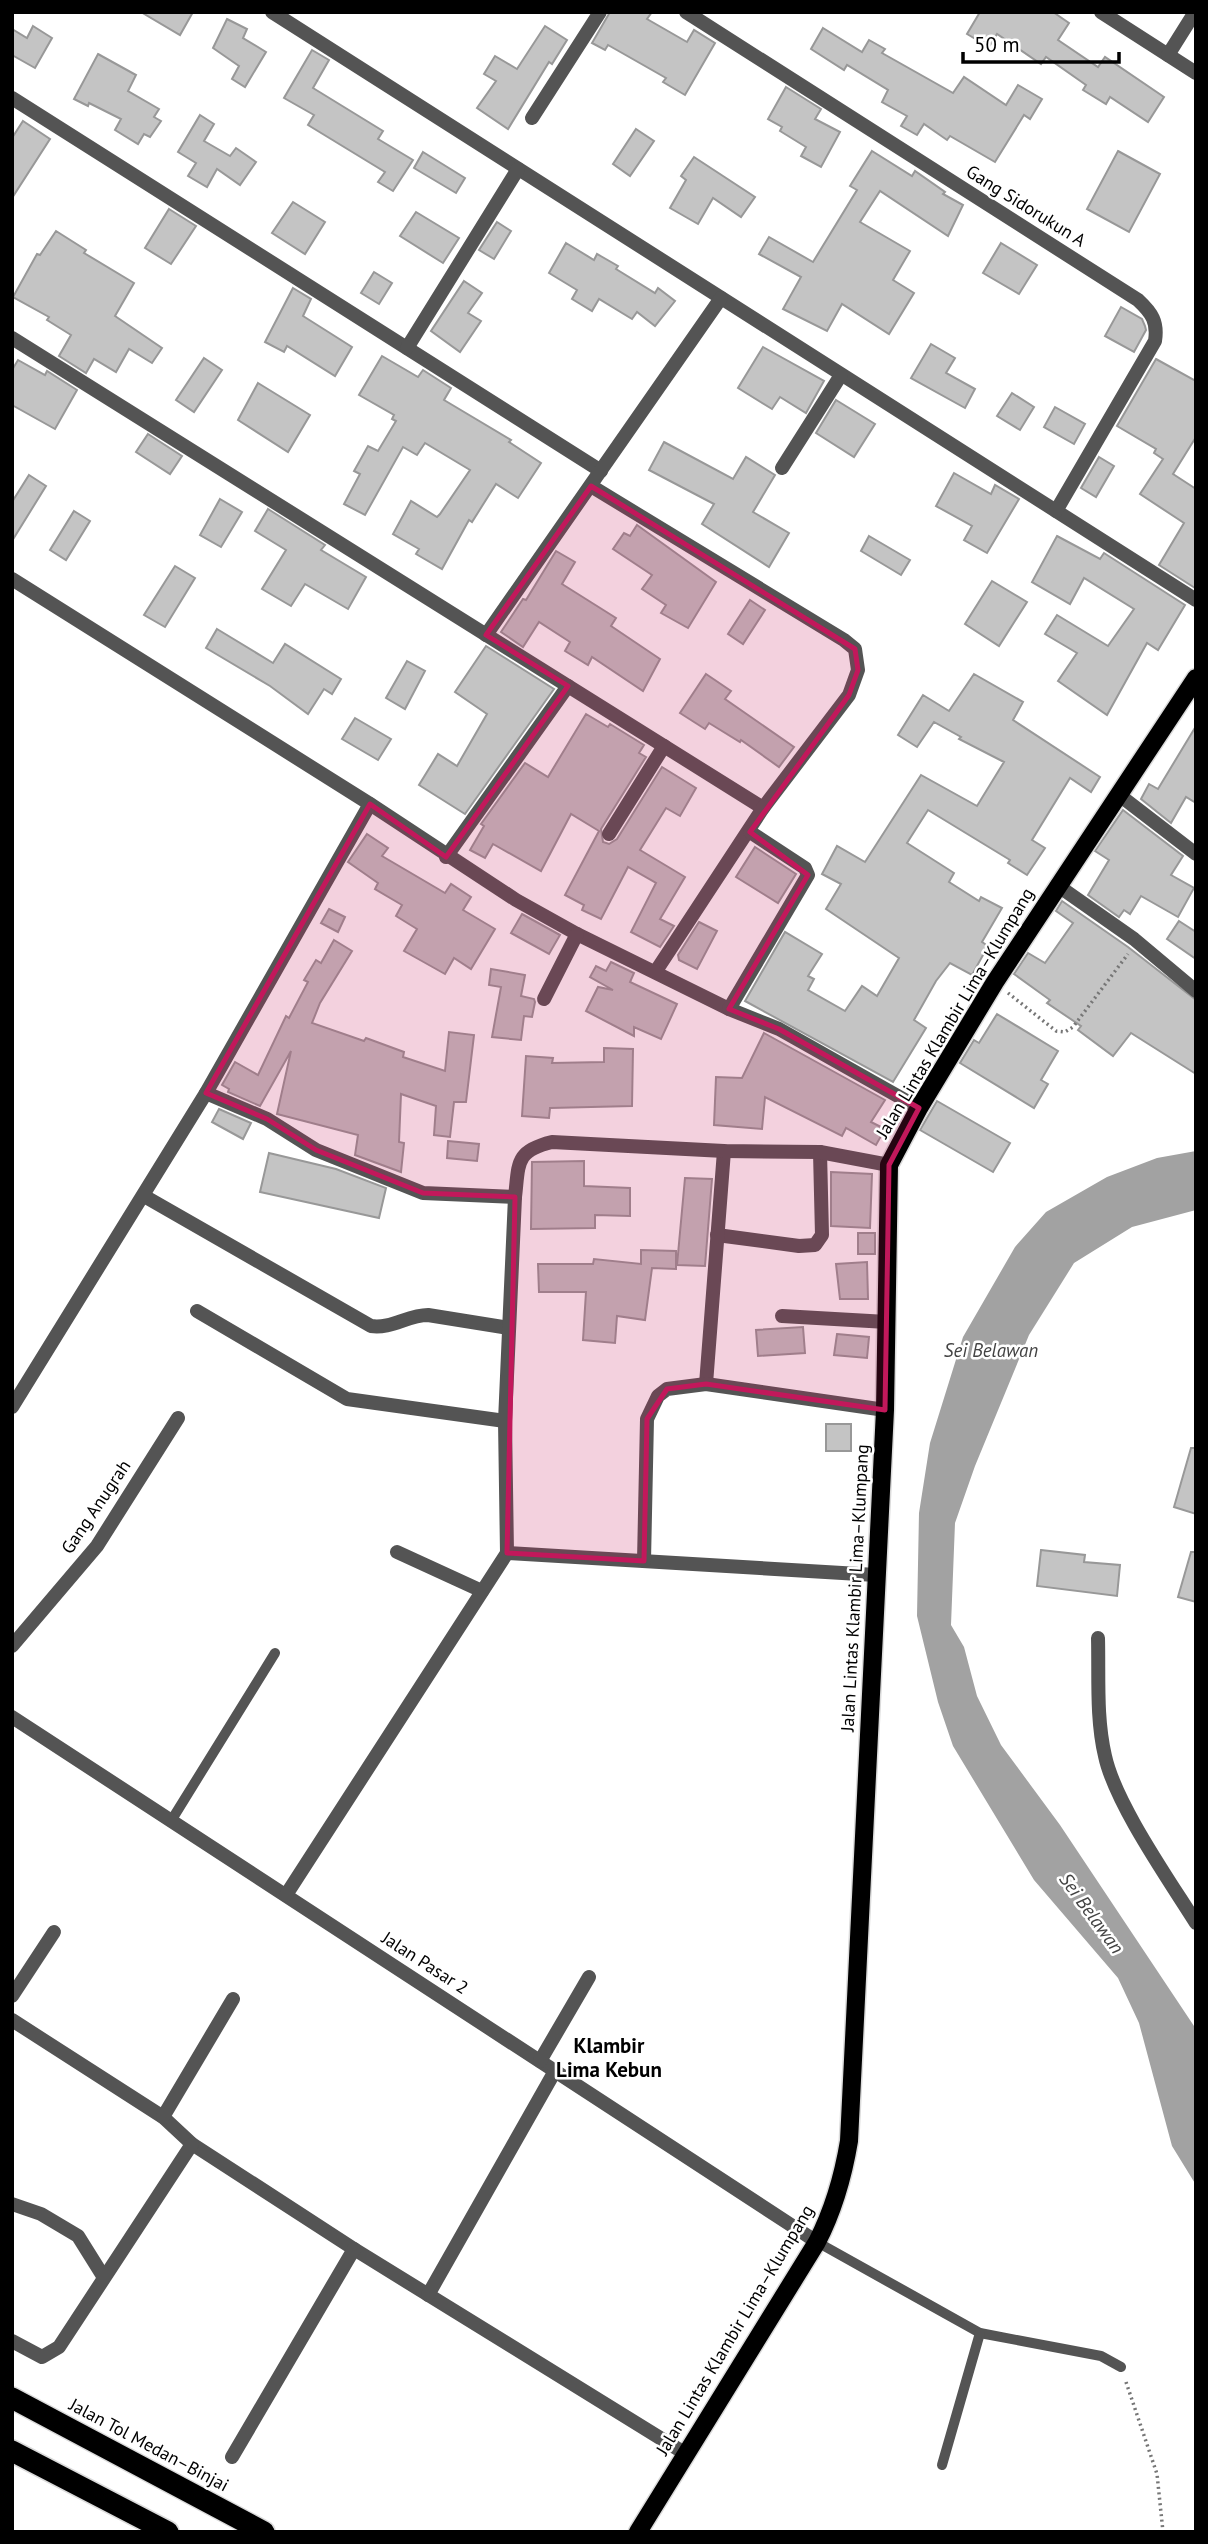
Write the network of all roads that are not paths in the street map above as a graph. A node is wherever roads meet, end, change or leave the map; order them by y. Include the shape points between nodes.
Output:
1 (272, 12) edge
2 (600, 12) edge
3 (686, 12) edge
4 (1101, 12) edge
5 (1195, 12) edge
6 (1168, 55) junction
7 (1196, 73) edge
8 (12, 98) edge
9 (532, 118) dead end
10 (518, 169) junction
11 (721, 298) junction
12 (12, 338) edge
13 (408, 348) junction
14 (841, 375) junction
15 (782, 468) dead end
16 (601, 471) junction
17 (592, 486) junction
18 (1056, 511) junction
19 (12, 579) edge
20 (1196, 600) edge
21 (486, 635) junction
22 (1196, 678) edge
23 (568, 686) junction
24 (664, 746) junction
25 (1118, 794) junction
26 (370, 804) junction
27 (764, 808) junction
28 (750, 832) junction
29 (609, 834) dead end
30 (1196, 855) edge
31 (446, 856) junction
32 (1057, 885) junction
33 (577, 934) junction
34 (656, 971) junction
35 (1196, 991) edge
36 (544, 999) dead end
37 (729, 1009) junction
38 (206, 1093) junction
39 (919, 1108) junction
40 (724, 1151) junction
41 (820, 1152) junction
42 (889, 1165) junction
43 (144, 1196) junction
44 (514, 1197) junction
45 (717, 1235) junction
46 (197, 1311) dead end
47 (782, 1316) dead end
48 (887, 1322) junction
49 (509, 1328) junction
50 (706, 1384) junction
51 (12, 1407) edge
52 (885, 1410) junction
53 (178, 1418) dead end
54 (505, 1421) junction
55 (397, 1552) dead end
56 (507, 1553) junction
57 (644, 1561) junction
58 (876, 1575) junction
59 (482, 1591) junction
60 (1098, 1637) dead end
61 (12, 1646) edge
62 (275, 1653) dead end
63 (12, 1717) edge
64 (171, 1821) junction
65 (286, 1895) junction
66 (1196, 1923) edge
67 (54, 1932) dead end
68 (589, 1977) dead end
69 (12, 1996) edge
70 (233, 1999) dead end
71 (12, 2020) edge
72 (540, 2061) junction
73 (555, 2071) junction
74 (163, 2117) junction
75 (192, 2144) junction
76 (12, 2204) edge
77 (817, 2242) junction
78 (354, 2249) junction
79 (103, 2276) junction
80 (428, 2295) junction
81 (980, 2333) junction
82 (12, 2342) edge
83 (1121, 2368) road end
84 (12, 2398) edge
85 (12, 2451) edge
86 (686, 2454) junction
87 (232, 2457) dead end
88 (942, 2465) dead end
89 (168, 2532) edge
90 (264, 2532) edge
91 (638, 2532) edge

1 - 10 street
2 - 9 street
3 - 18 street, Gang Sidorukun A via 1151,312 1156,322 1155,341
4 - 6 street
5 - 6 street
6 - 7 street
8 - 13 street
10 - 11 street
10 - 13 street
11 - 14 street
11 - 16 street
12 - 21 street
13 - 16 street
14 - 15 street
14 - 18 street
16 - 17 street
17 - 21 street
17 - 27 street via 855,649 858,670 849,695
18 - 20 street
19 - 26 street
21 - 23 street
22 - 25 main road, Jalan Lintas Klambir Lima–Klumpang
23 - 24 street
23 - 31 street
24 - 27 street
24 - 29 street
25 - 30 street
25 - 32 main road, Jalan Lintas Klambir Lima–Klumpang
26 - 31 street
26 - 38 street
27 - 28 street
28 - 34 street
28 - 37 street via 805,868 808,875
31 - 33 street
32 - 35 street via 1137,941
32 - 39 main road, Jalan Lintas Klambir Lima–Klumpang
33 - 34 street
33 - 36 street
34 - 37 street
37 - 39 street via 779,1029
38 - 43 street
38 - 44 street via 267,1119 316,1150 423,1193
39 - 42 main road, Jalan Lintas Klambir Lima–Klumpang
40 - 41 street
40 - 44 street via 552,1142 525,1153
40 - 45 street
41 - 42 street
41 - 45 street via 822,1235 815,1245
42 - 48 main road, Jalan Lintas Klambir Lima–Klumpang
43 - 49 street via 371,1326 383,1328 428,1315
43 - 51 street
44 - 49 street
45 - 50 street
46 - 54 street via 347,1399
47 - 48 street
48 - 52 main road, Jalan Lintas Klambir Lima–Klumpang
49 - 54 street
50 - 52 street
50 - 57 street via 667,1389 647,1419
52 - 58 main road, Jalan Lintas Klambir Lima–Klumpang
53 - 61 street, Gang Anugrah via 97,1546
54 - 56 street
55 - 59 street
56 - 57 street
56 - 59 street
57 - 58 street
58 - 77 main road, Jalan Lintas Klambir Lima–Klumpang via 849,2141 843,2176
59 - 65 street
60 - 66 street via 1105,1759 1141,1832
62 - 64 lane
63 - 64 street, Jalan Pasar 2
64 - 65 street, Jalan Pasar 2
65 - 72 street, Jalan Pasar 2
67 - 69 street
68 - 72 street
70 - 74 street
71 - 74 street
72 - 73 street, Jalan Pasar 2
73 - 77 street, Jalan Pasar 2
73 - 80 street
74 - 75 street
75 - 78 street
75 - 79 street
76 - 79 street via 41,2214 78,2236
77 - 81 lane
77 - 86 main road, Jalan Lintas Klambir Lima–Klumpang
78 - 80 street
78 - 87 street
79 - 82 street via 59,2347 49,2355 42,2357
80 - 86 street
81 - 83 lane via 1101,2356
81 - 88 lane
84 - 90 highway, Jalan Tol Medan–Binjai
85 - 89 highway
86 - 91 main road, Jalan Lintas Klambir Lima–Klumpang

